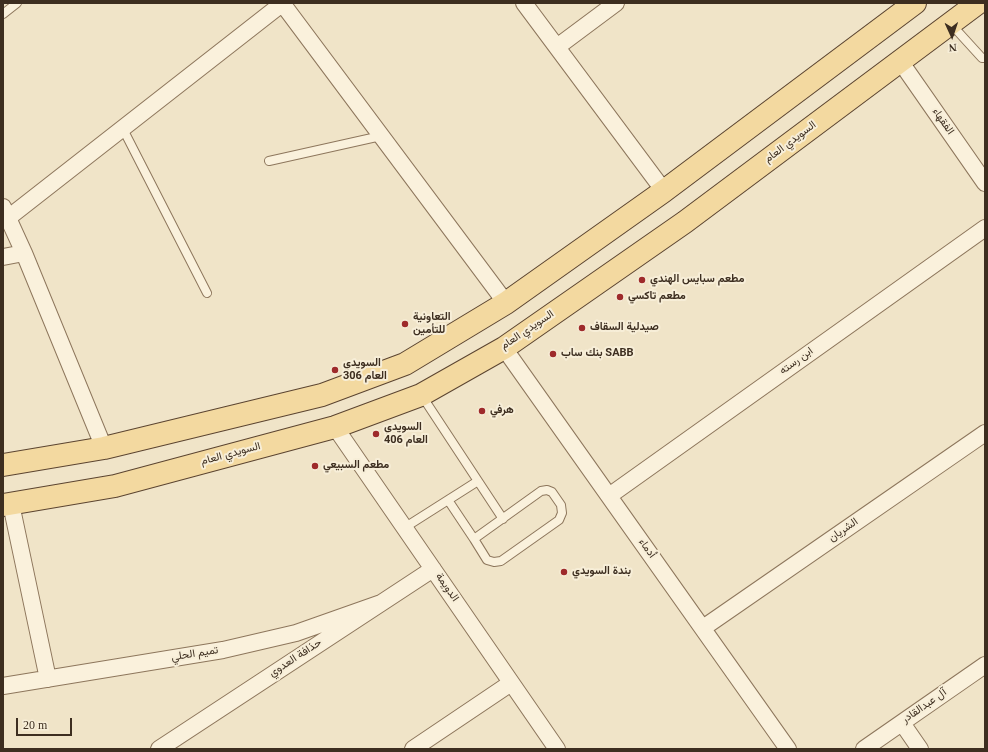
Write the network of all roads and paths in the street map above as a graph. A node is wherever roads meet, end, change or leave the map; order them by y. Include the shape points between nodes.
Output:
1 (17, 3) edge
2 (283, 3) edge
3 (524, 3) edge
4 (616, 3) edge
5 (915, 3) edge
6 (978, 3) edge
7 (3, 14) edge
8 (950, 24) junction
9 (556, 47) junction
10 (985, 58) edge
11 (900, 61) junction
12 (123, 129) junction
13 (381, 136) junction
14 (269, 161) dead end
15 (985, 183) edge
16 (664, 191) junction
17 (6, 212) edge
18 (985, 228) edge
19 (24, 253) junction
20 (3, 257) edge
21 (207, 293) dead end
22 (506, 303) junction
23 (504, 348) junction
24 (421, 395) junction
25 (335, 427) junction
26 (985, 433) edge
27 (104, 448) junction
28 (3, 465) edge
29 (478, 481) junction
30 (609, 496) junction
31 (448, 500) junction
32 (7, 505) edge
33 (503, 519) junction
34 (404, 528) junction
35 (474, 539) junction
36 (432, 569) junction
37 (381, 603) junction
38 (703, 628) junction
39 (985, 665) edge
40 (48, 679) junction
41 (511, 683) junction
42 (3, 686) edge
43 (902, 723) junction
44 (159, 749) edge
45 (413, 749) edge
46 (557, 749) edge
47 (788, 749) edge
48 (864, 749) edge
49 (920, 749) edge

1 - 7 lane
2 - 12 street
2 - 13 street
3 - 9 street
4 - 9 street
5 - 16 main road
6 - 8 main road, السويدي العام
8 - 10 lane via 982,58
8 - 11 main road, السويدي العام
9 - 16 street
11 - 15 street, الفقهاء
11 - 23 main road, السويدي العام via 684,222
12 - 17 street
12 - 21 lane
13 - 14 lane
13 - 22 street
16 - 22 main road
17 - 19 street
18 - 30 street, ابن رسته
19 - 20 street
19 - 27 street
22 - 27 main road via 405,364 322,395
23 - 24 main road, السويدي العام
23 - 30 street, أدماء
24 - 25 main road, السويدي العام
24 - 29 lane
25 - 32 main road, السويدي العام via 115,486
25 - 34 street, الدويمة
26 - 38 street, الشريان
27 - 28 main road
29 - 31 lane
29 - 33 lane
30 - 38 street, أدماء
31 - 34 lane
31 - 35 lane
32 - 40 street
33 - 35 lane
33 - 35 lane via 541,491 552,492 561,505 562,513 559,520 501,561 487,560
34 - 36 street, الدويمة
36 - 37 street, حذافة العدوي
36 - 41 street, الدويمة
37 - 40 street, تميم الحلي via 296,633 223,650
37 - 44 street, حذافة العدوي
38 - 47 street, أدماء
39 - 43 street, آل عبدالقادر
40 - 42 street, تميم الحلي
41 - 45 street
41 - 46 street, الدويمة
43 - 48 street, آل عبدالقادر
43 - 49 street

